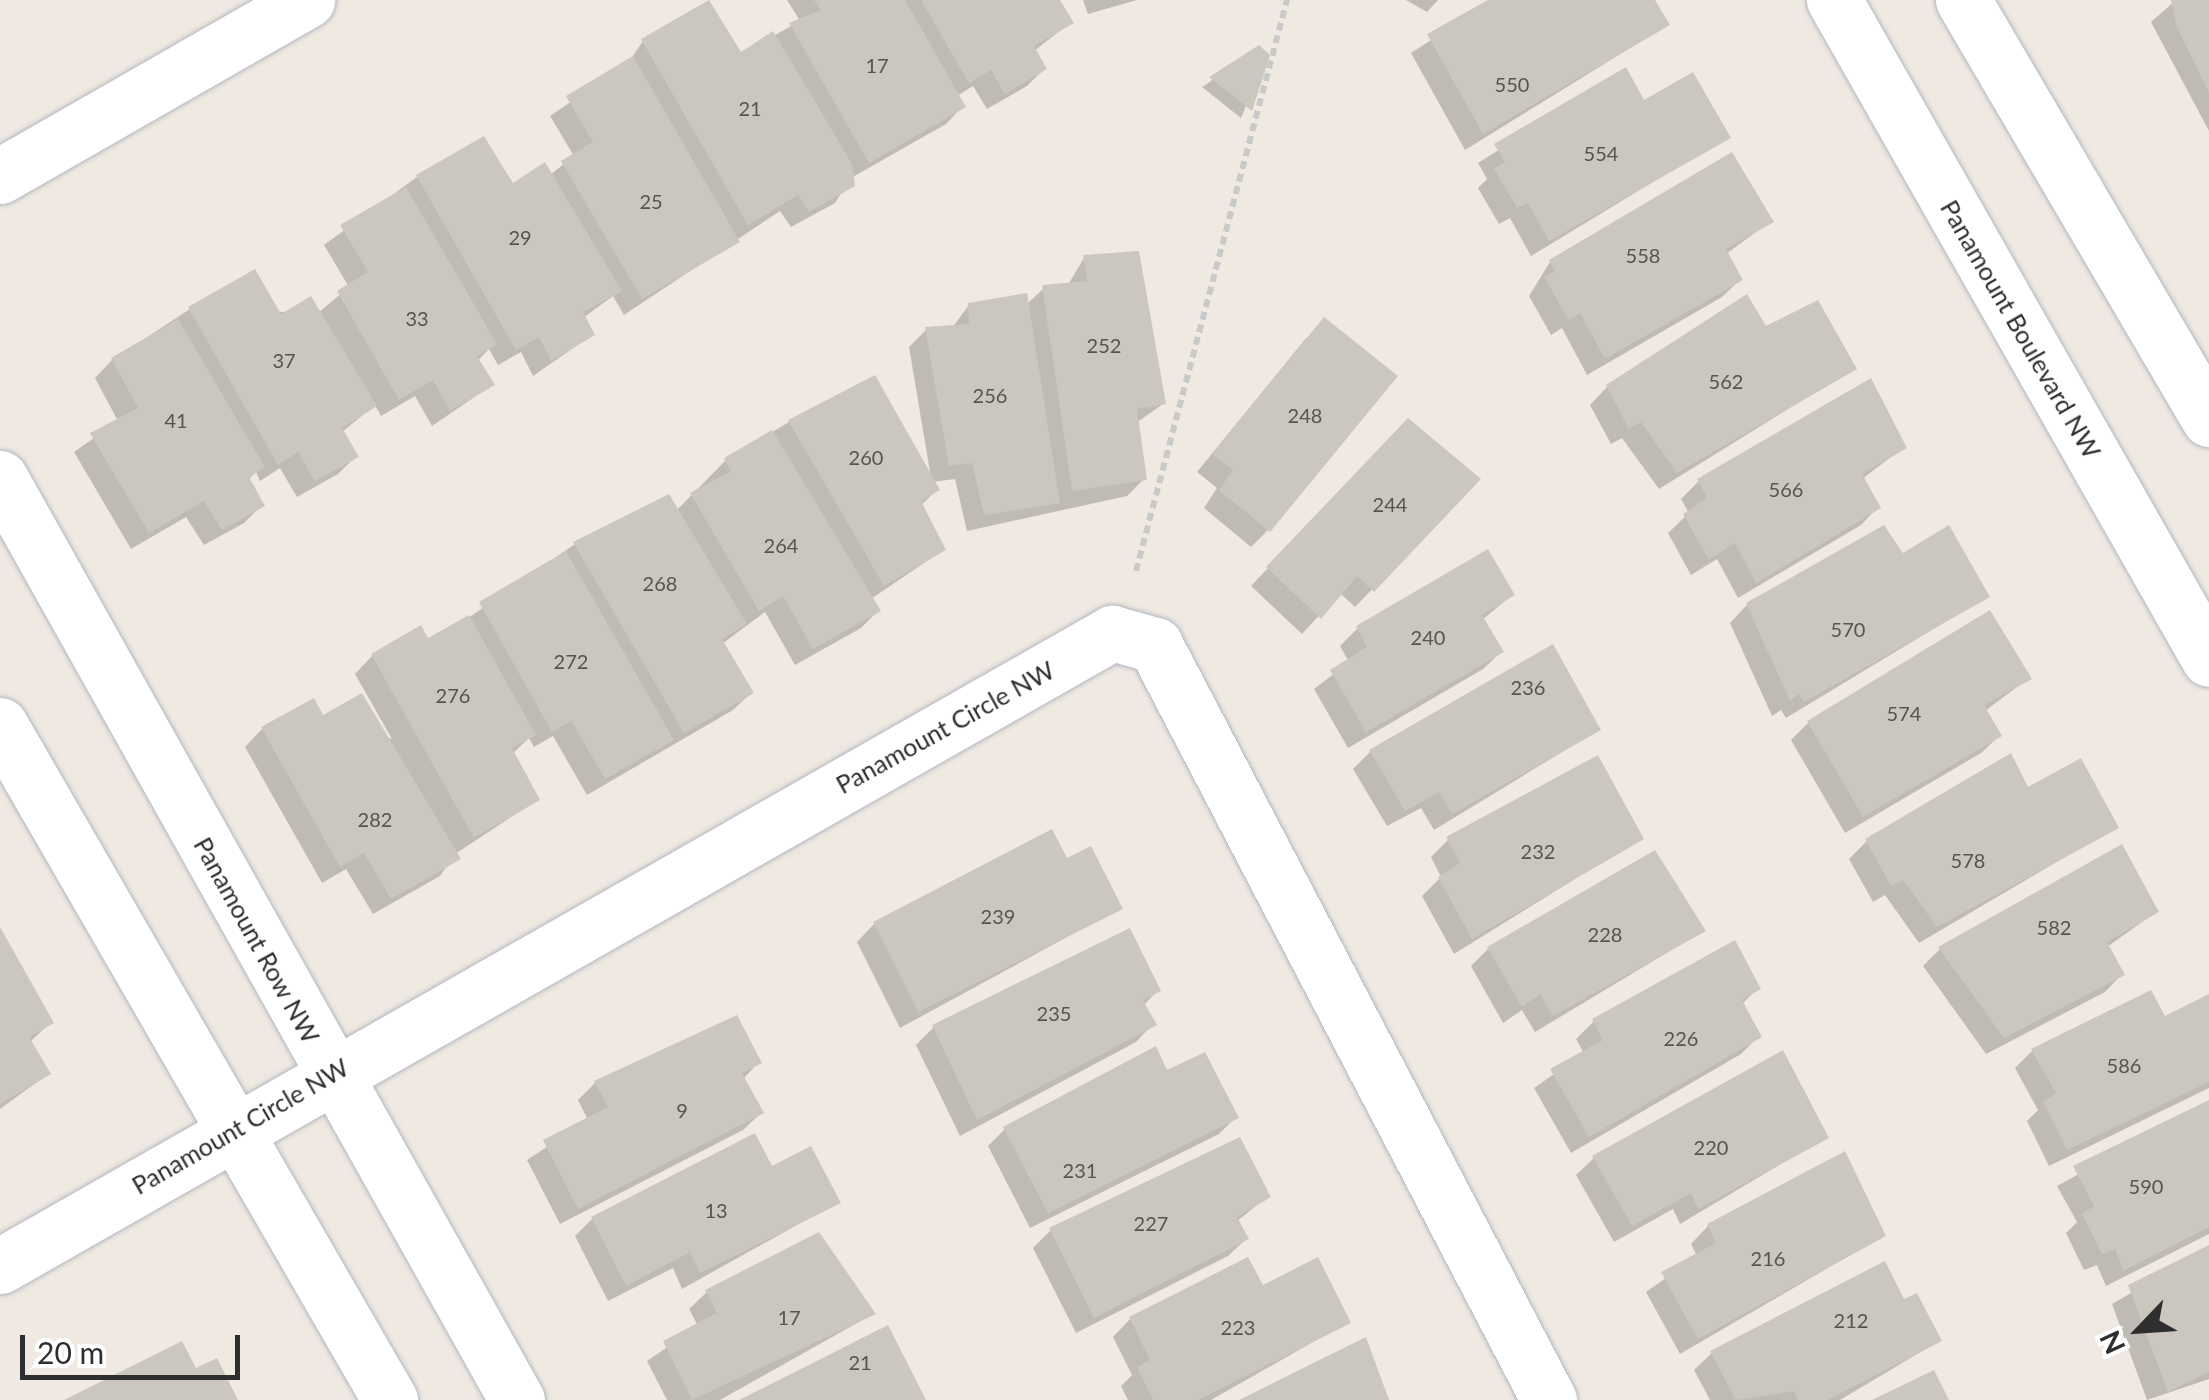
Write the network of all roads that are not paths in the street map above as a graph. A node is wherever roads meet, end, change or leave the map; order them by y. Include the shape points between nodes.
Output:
1 (307, 0) edge
2 (1834, 0) edge
3 (1963, 0) edge
4 (0, 176) edge
5 (2209, 419) edge
6 (0, 478) edge
7 (2209, 659) edge
8 (0, 725) edge
9 (331, 1073) junction
10 (232, 1130) junction
11 (0, 1266) edge
12 (390, 1400) edge
13 (517, 1400) edge
14 (1548, 1400) edge

1 - 4 street
2 - 7 street, Panamount Boulevard NW
3 - 5 street
6 - 9 street, Panamount Row NW
8 - 10 street
9 - 10 street, Panamount Circle NW
9 - 13 street, Panamount Row NW
9 - 14 street, Panamount Circle NW via 1112,632 1154,645
10 - 11 street, Panamount Circle NW
10 - 12 street

